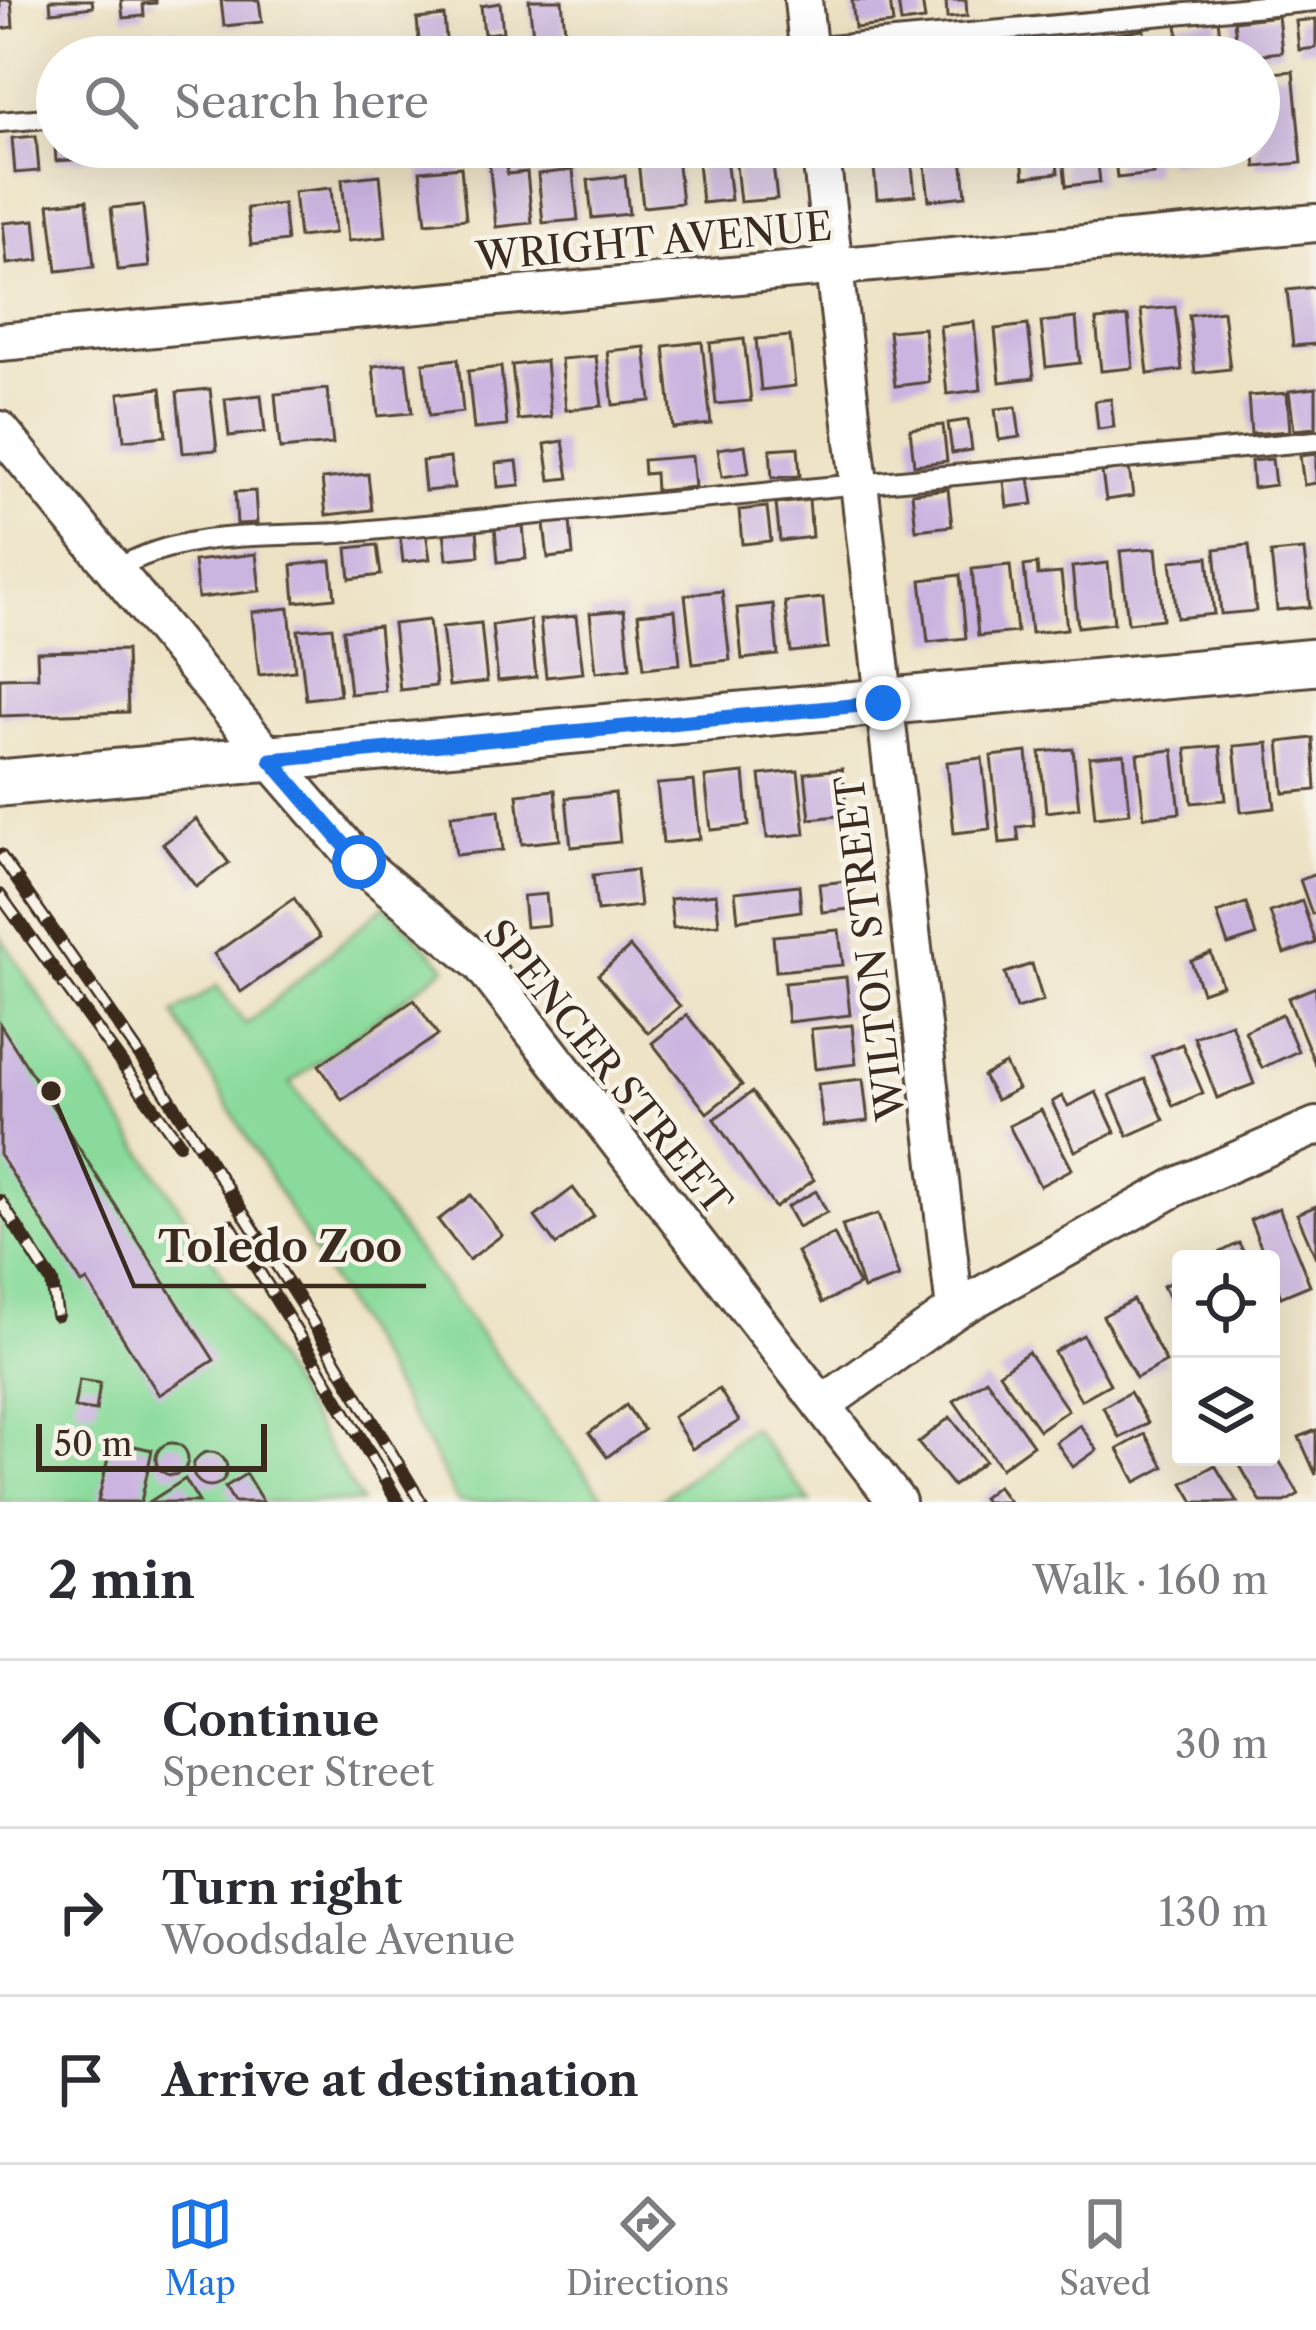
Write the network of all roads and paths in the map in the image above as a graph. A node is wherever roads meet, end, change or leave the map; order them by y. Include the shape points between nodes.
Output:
1 (803, 0) edge
2 (1316, 1) edge
3 (807, 36) edge
4 (968, 36) edge
5 (36, 119) edge
6 (0, 122) edge
7 (822, 168) edge
8 (1316, 223) edge
9 (834, 267) junction
10 (0, 342) edge
11 (0, 430) edge
12 (1316, 441) edge
13 (858, 484) junction
14 (115, 570) junction
15 (1316, 662) edge
16 (883, 703) junction
17 (271, 760) junction
18 (0, 783) edge
19 (1316, 1126) edge
20 (955, 1310) junction
21 (822, 1405) junction
22 (897, 1502) edge

1 - 3 street
2 - 4 lane
5 - 6 lane
7 - 9 street, WILTON STREET
8 - 9 street, WRIGHT AVENUE
9 - 10 street, WRIGHT AVENUE
9 - 13 street, WILTON STREET
11 - 14 street, SPENCER STREET
12 - 13 lane
13 - 14 lane via 180,543
13 - 16 street, WILTON STREET
14 - 17 street, SPENCER STREET
15 - 16 street
16 - 17 street
16 - 20 street, WILTON STREET
17 - 18 street
17 - 21 street, SPENCER STREET via 359,862 481,964
19 - 20 street via 1178,1186
20 - 21 street
21 - 22 street, SPENCER STREET

